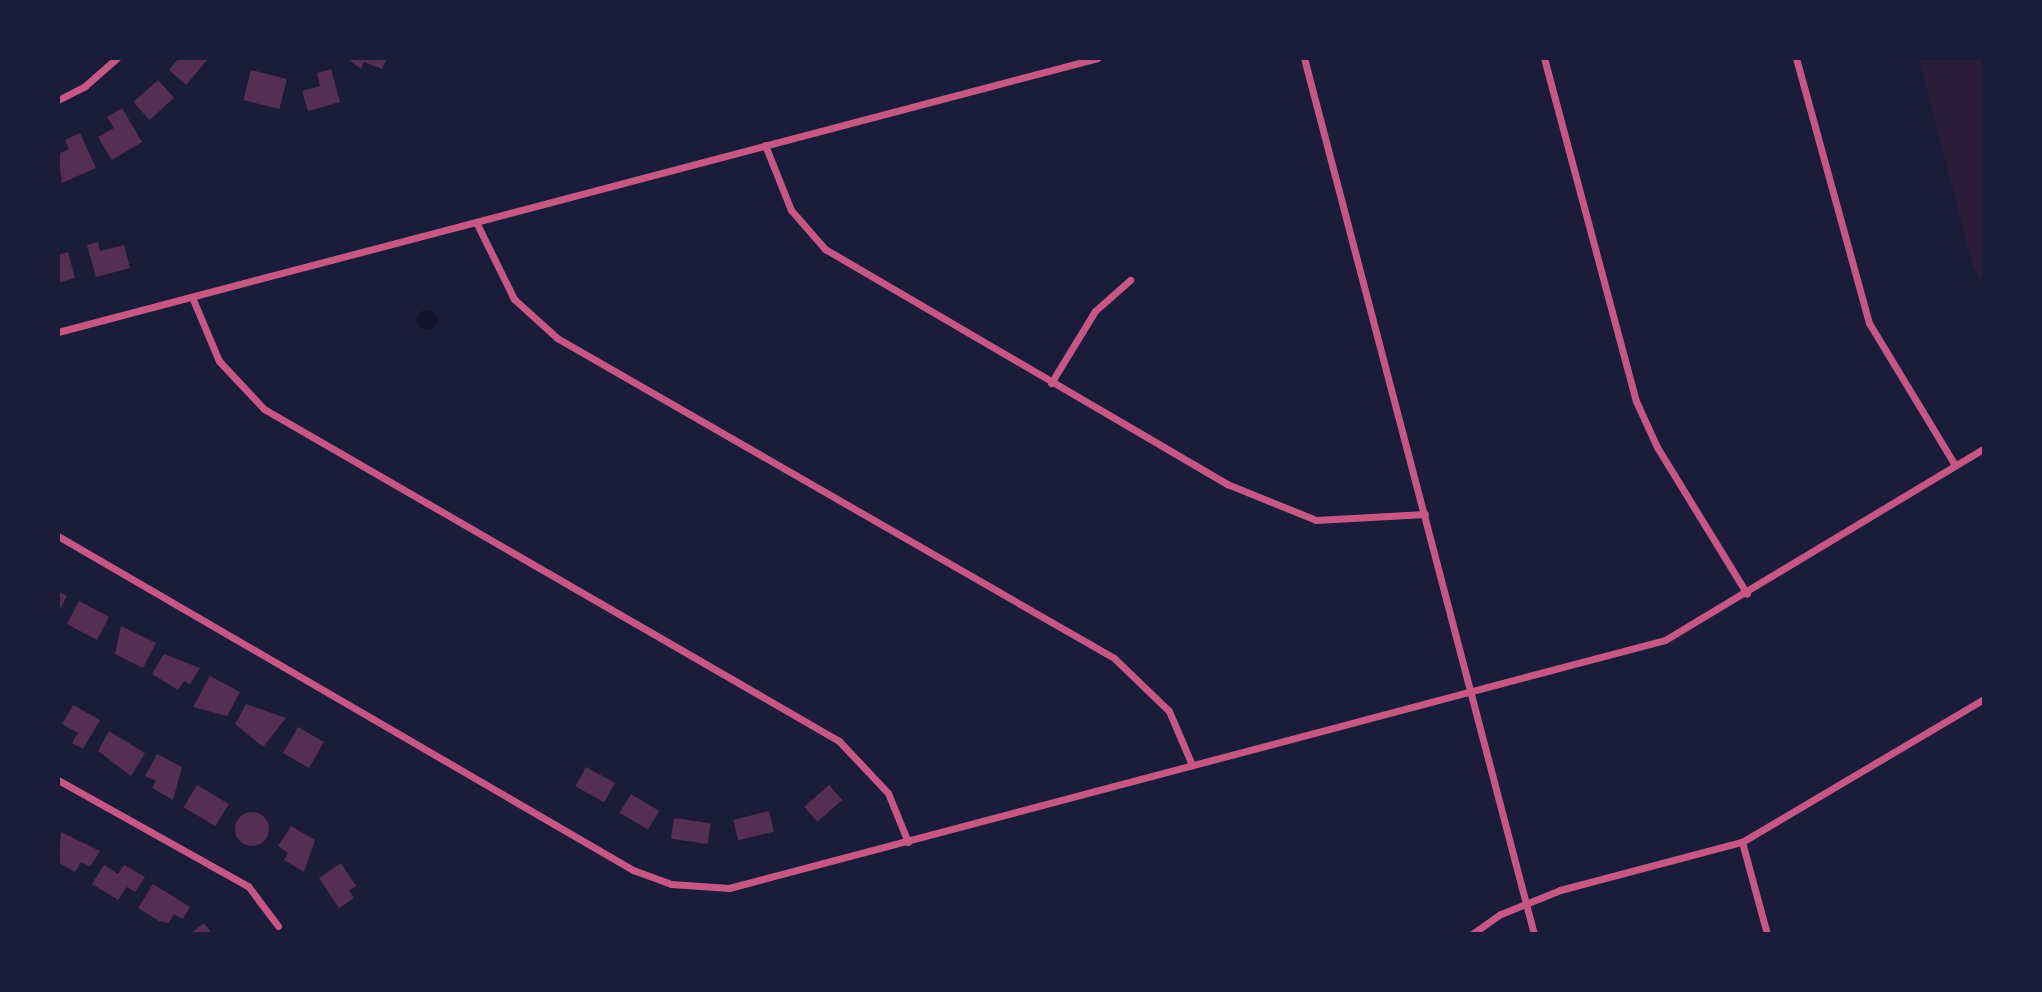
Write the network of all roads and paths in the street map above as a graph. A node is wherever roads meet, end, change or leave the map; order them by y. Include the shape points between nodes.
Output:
1 (117, 58) edge
2 (1098, 58) edge
3 (1304, 58) edge
4 (1544, 58) edge
5 (1796, 58) edge
6 (58, 100) edge
7 (765, 145) junction
8 (475, 222) junction
9 (1130, 280) dead end
10 (192, 296) junction
11 (58, 332) edge
12 (1051, 383) junction
13 (1984, 448) edge
14 (1955, 465) junction
15 (1424, 514) junction
16 (58, 536) edge
17 (1747, 594) junction
18 (1472, 694) junction
19 (1984, 699) edge
20 (1192, 765) junction
21 (58, 780) edge
22 (908, 842) junction
23 (1742, 842) junction
24 (1526, 903) junction
25 (278, 926) dead end
26 (1236, 934) edge
27 (1265, 934) edge
28 (1472, 934) edge
29 (1534, 934) edge
30 (1768, 934) edge

1 - 6 street via 85,86
2 - 7 street
3 - 15 street
4 - 17 street via 1636,401
5 - 14 street via 1869,323
7 - 8 street
7 - 12 street via 791,210 825,249
8 - 10 street
8 - 20 street via 514,299 557,338 1114,658 1164,704
9 - 12 street via 1095,311
10 - 11 street
10 - 22 street via 219,361 264,409 838,741 888,793
12 - 15 street via 1281,511 1333,522
13 - 14 street
14 - 17 street
15 - 18 street
16 - 22 street via 657,880 729,888
17 - 18 street via 1665,640
18 - 20 street
18 - 24 street
19 - 23 street
20 - 22 street
21 - 25 street via 248,886
23 - 24 street
23 - 30 street
24 - 28 street
24 - 29 street
26 - 27 lane

